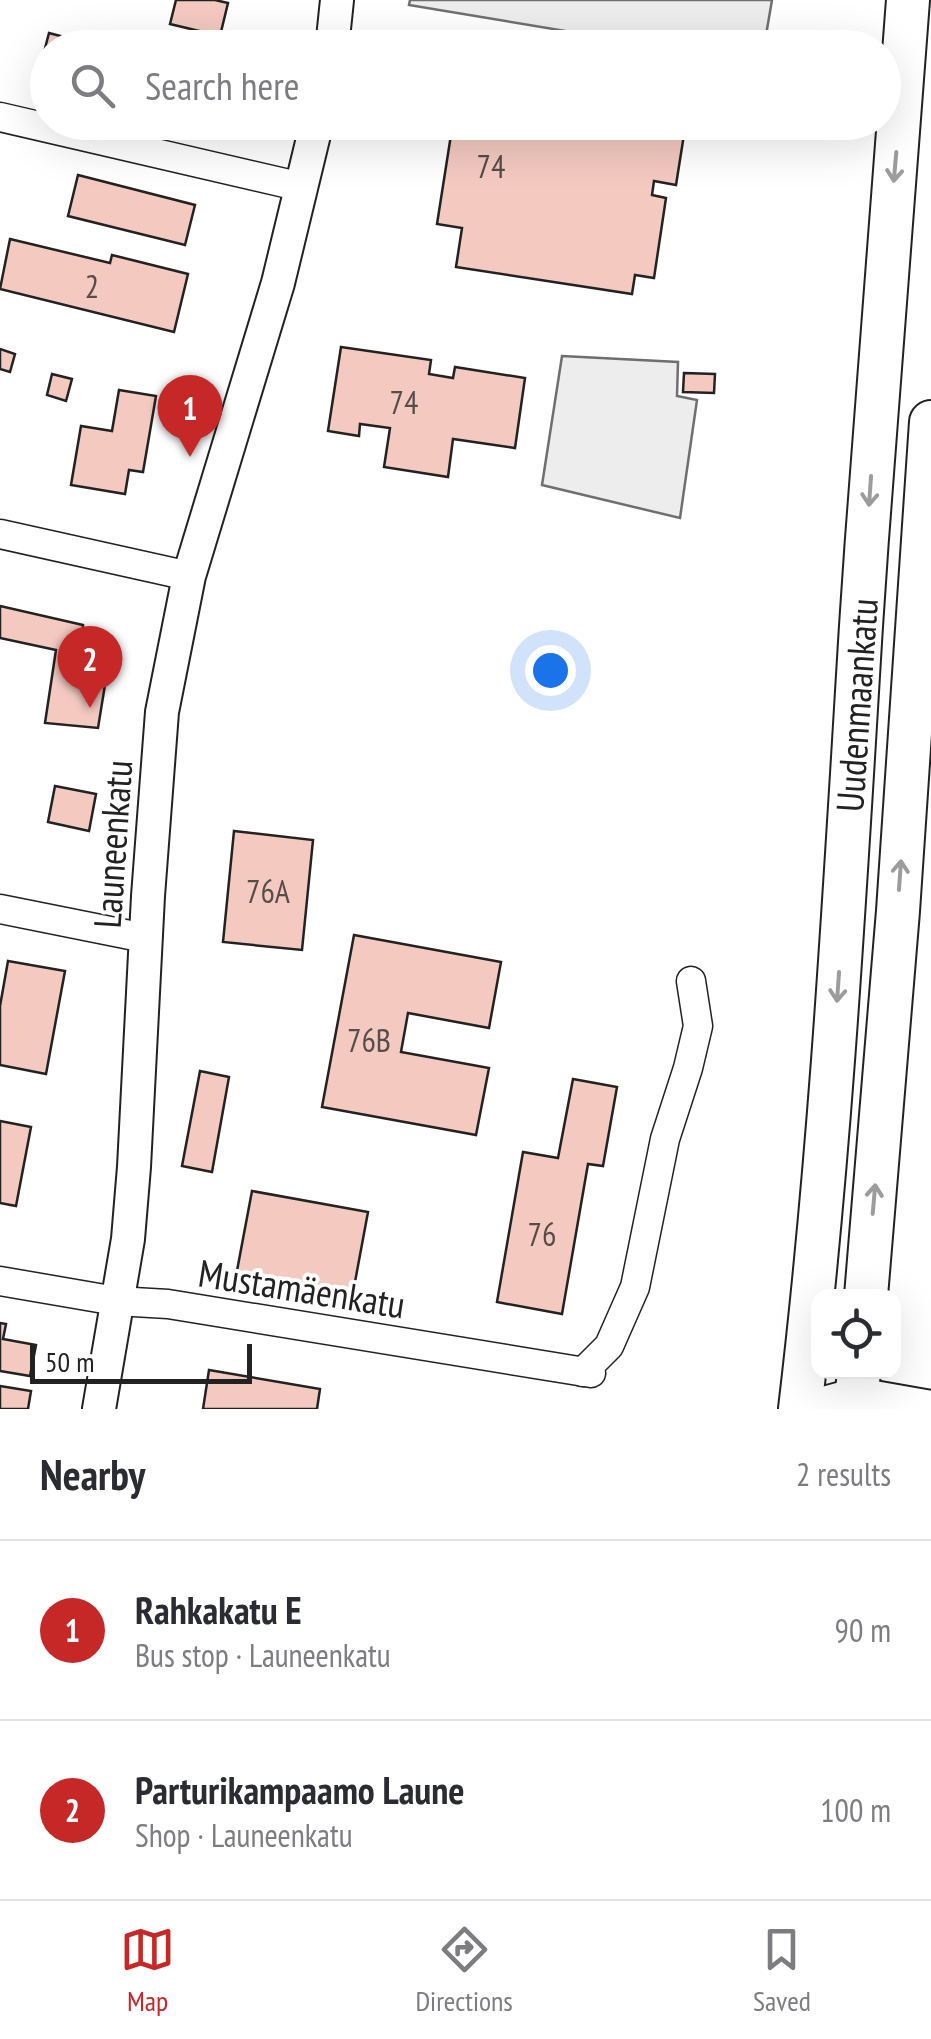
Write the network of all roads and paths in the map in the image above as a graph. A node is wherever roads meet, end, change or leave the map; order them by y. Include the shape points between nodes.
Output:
1 (337, 0) edge
2 (908, 0) edge
3 (334, 30) edge
4 (901, 91) edge
5 (0, 116) edge
6 (30, 123) edge
7 (102, 140) edge
8 (313, 140) edge
9 (897, 140) edge
10 (302, 187) junction
11 (931, 422) edge
12 (0, 534) edge
13 (189, 576) junction
14 (0, 909) edge
15 (145, 938) junction
16 (692, 980) dead end
17 (0, 1281) edge
18 (867, 1289) edge
19 (116, 1301) junction
20 (857, 1391) edge
21 (916, 1404) edge
22 (99, 1409) edge
23 (801, 1409) edge

1 - 3 street
2 -> 4 main road, Uudenmaankatu
5 - 6 street
7 - 10 street
8 - 10 street, Launeenkatu
9 -> 23 main road, Uudenmaankatu via 837,1005
10 - 13 street, Launeenkatu
18 -> 11 main road, Uudenmaankatu
12 - 13 street
13 - 15 street, Launeenkatu via 162,712
14 - 15 street
15 - 19 street, Launeenkatu via 134,1167
16 - 19 street, Mustamäenkatu via 698,1026 665,1139 635,1287 609,1346 586,1373
17 - 19 street, Mustamäenkatu
19 - 22 street, Launeenkatu
20 - 21 street
20 - 23 street

